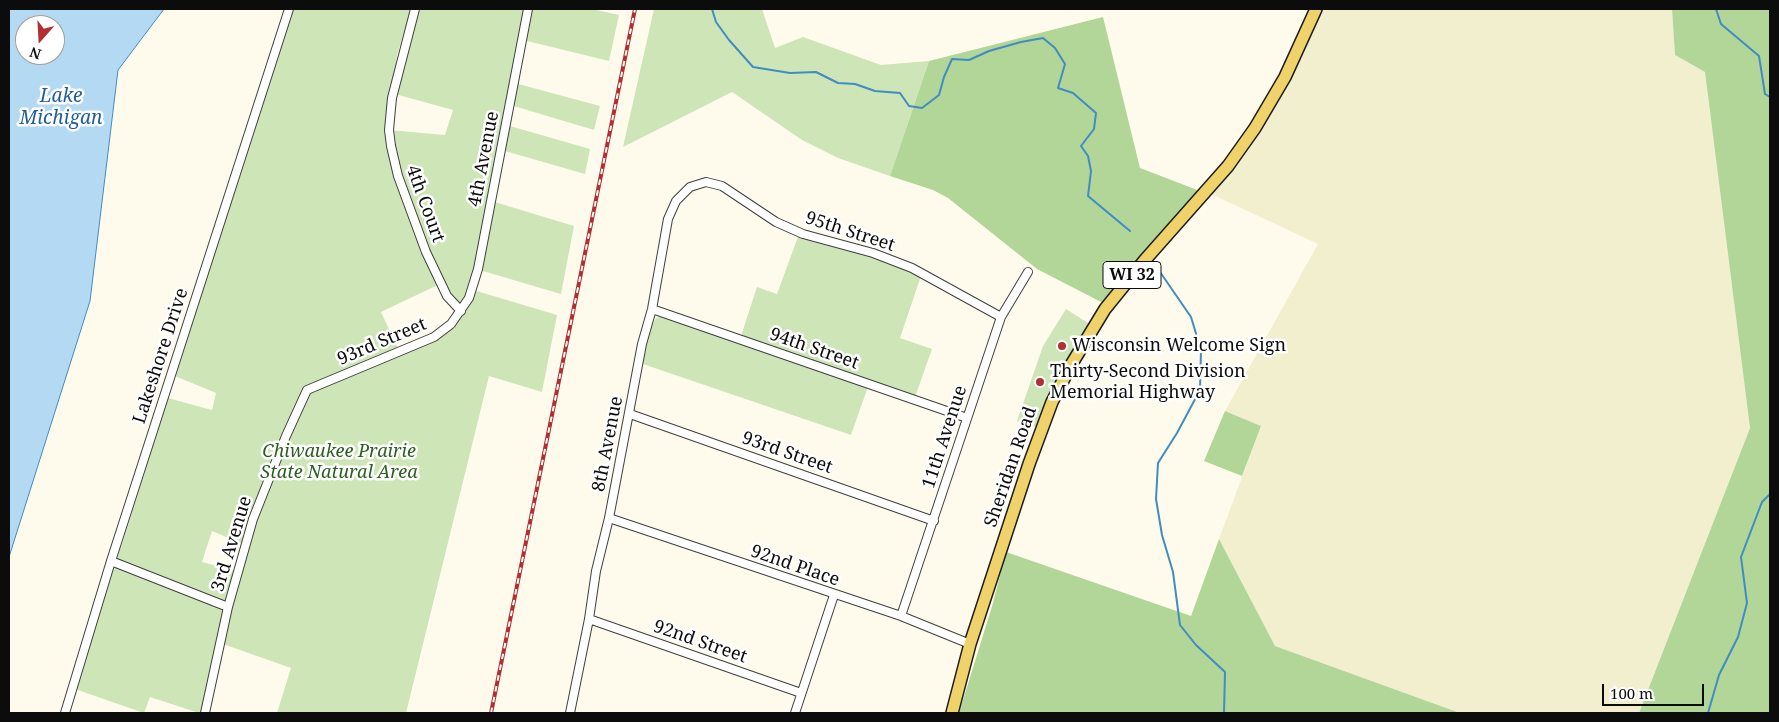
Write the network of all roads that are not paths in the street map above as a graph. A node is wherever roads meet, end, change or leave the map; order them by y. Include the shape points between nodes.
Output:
1 (289, 9) edge
2 (415, 9) edge
3 (528, 9) edge
4 (1316, 9) edge
5 (690, 187) joint
6 (1028, 272) dead end
7 (652, 309) junction
8 (461, 311) junction
9 (1001, 317) junction
10 (307, 390) joint
11 (630, 414) junction
12 (967, 418) junction
13 (609, 518) junction
14 (934, 521) junction
15 (111, 561) junction
16 (834, 595) junction
17 (228, 607) junction
18 (902, 616) junction
19 (589, 619) junction
20 (970, 644) junction
21 (801, 693) junction
22 (64, 713) edge
23 (205, 713) edge
24 (570, 713) edge
25 (795, 713) edge
26 (952, 713) edge

1 - 15 street, Lakeshore Drive
2 - 8 street, 4th Court via 392,98 389,130 398,176 426,252 450,301
3 - 8 street, 4th Avenue via 478,269 473,290
4 - 20 main road, Sheridan Road / WI 32 via 1285,77 1255,128 1228,166 1105,310 1070,365 1029,464
5 - 7 street, 8th Avenue via 676,201 668,218
5 - 9 street, 95th Street via 706,182 722,186 776,222 802,234 873,253 912,268
6 - 9 street, 11th Avenue
7 - 11 street, 8th Avenue via 642,344
7 - 12 street, 94th Street
8 - 10 street, 93rd Street via 444,332
9 - 12 street, 11th Avenue
10 - 17 street, 3rd Avenue via 253,518
11 - 13 street, 8th Avenue
11 - 14 street, 93rd Street
12 - 14 street, 11th Avenue
13 - 16 street, 92nd Place
13 - 19 street, 8th Avenue
14 - 18 street, 11th Avenue
15 - 17 street
15 - 22 street, Lakeshore Drive
16 - 18 street, 92nd Place
16 - 21 street
17 - 23 street, 3rd Avenue
18 - 20 street, 92nd Place
19 - 21 street, 92nd Street
19 - 24 street, 8th Avenue
20 - 26 main road, Sheridan Road / WI 32
21 - 25 street

